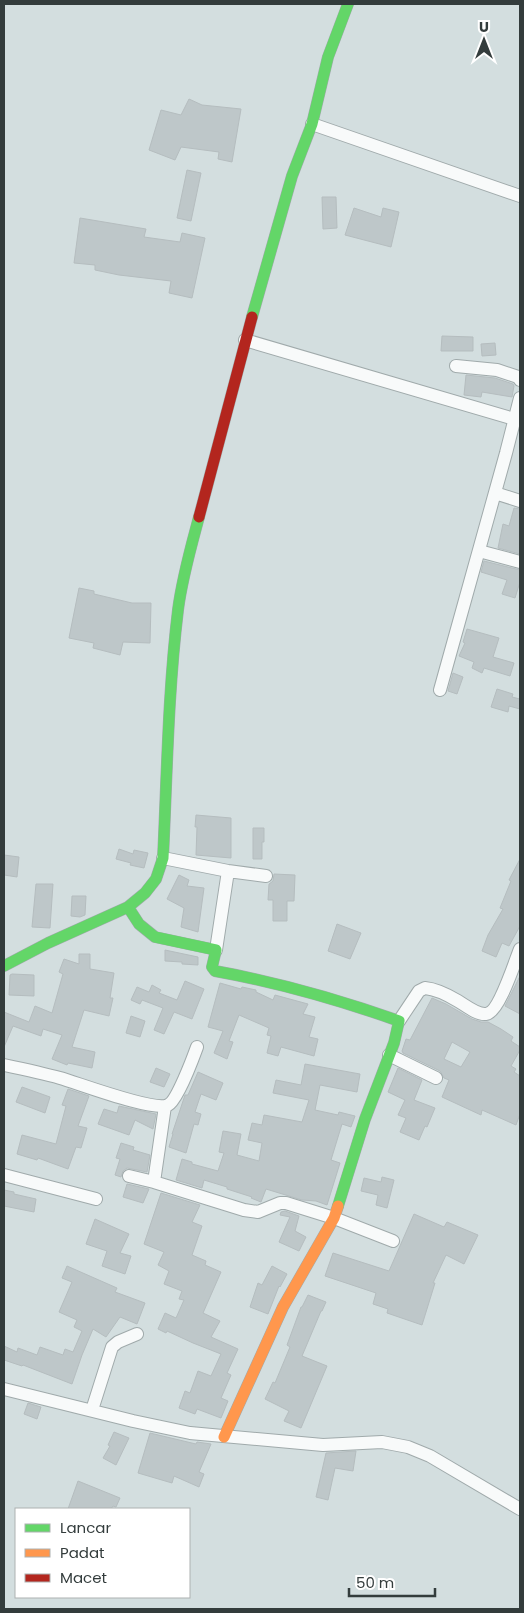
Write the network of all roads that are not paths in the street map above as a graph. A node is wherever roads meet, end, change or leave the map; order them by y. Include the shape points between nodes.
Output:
1 (348, 4) edge
2 (312, 124) junction
3 (520, 196) edge
4 (245, 340) junction
5 (456, 366) dead end
6 (520, 380) edge
7 (520, 398) edge
8 (514, 419) junction
9 (495, 493) junction
10 (520, 501) edge
11 (479, 551) junction
12 (520, 562) edge
13 (440, 690) dead end
14 (163, 858) junction
15 (228, 871) junction
16 (266, 876) dead end
17 (128, 907) junction
18 (520, 949) edge
19 (216, 950) junction
20 (4, 966) edge
21 (399, 1021) junction
22 (197, 1047) dead end
23 (389, 1055) junction
24 (4, 1065) edge
25 (436, 1078) dead end
26 (165, 1106) junction
27 (4, 1175) edge
28 (129, 1176) dead end
29 (154, 1182) junction
30 (96, 1199) dead end
31 (334, 1218) junction
32 (393, 1241) dead end
33 (137, 1334) dead end
34 (4, 1388) edge
35 (92, 1410) junction
36 (224, 1437) junction
37 (520, 1509) edge

1 - 2 street via 328,57
2 - 3 street
2 - 4 street via 292,176
4 - 8 street
4 - 14 street via 178,609
5 - 6 street via 497,370
7 - 8 street
8 - 9 street
9 - 10 street
9 - 11 street
11 - 12 street
11 - 13 street
14 - 15 street
14 - 17 street via 156,880
15 - 16 street
15 - 19 street
17 - 19 street via 139,924 155,937
17 - 20 street
18 - 21 street via 492,1012 479,1012 448,995 425,988 419,991
19 - 21 street via 212,967 215,971 371,1010
21 - 23 street
22 - 26 street via 187,1074 171,1103
23 - 25 street
23 - 31 street
24 - 26 street via 61,1078 124,1099
26 - 29 street
27 - 30 street
28 - 29 street
29 - 31 street via 244,1210 258,1212 286,1204
31 - 32 street
31 - 36 street via 284,1307
33 - 35 street via 112,1347
34 - 35 street
35 - 36 street via 190,1433
36 - 37 street via 323,1445 382,1442 408,1448 430,1456

